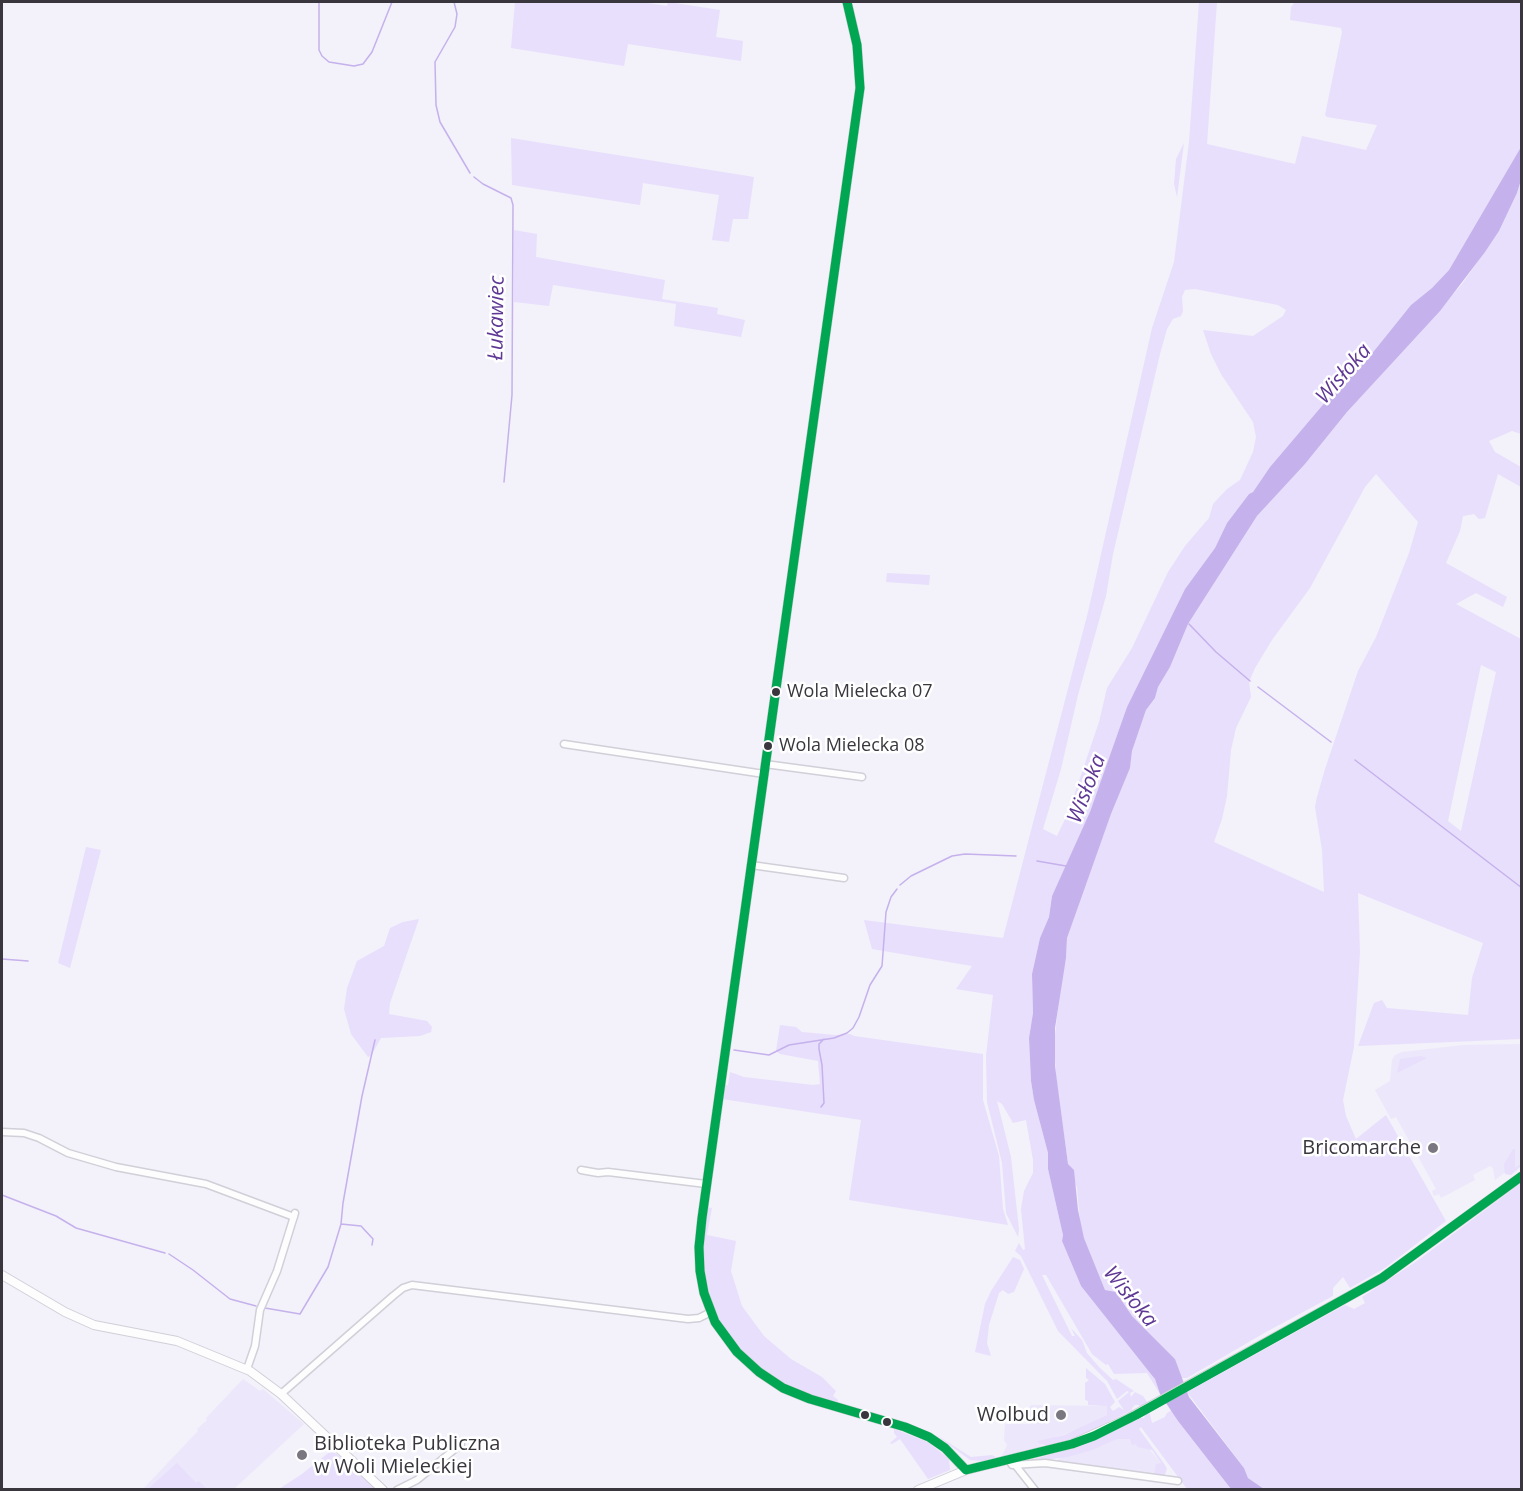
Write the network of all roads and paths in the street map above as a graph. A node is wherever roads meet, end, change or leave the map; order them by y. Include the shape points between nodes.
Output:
1 (847, 2) edge
2 (564, 744) dead end
3 (765, 764) junction
4 (764, 774) junction
5 (862, 777) dead end
6 (751, 865) junction
7 (844, 878) dead end
8 (2, 1132) edge
9 (581, 1170) dead end
10 (1521, 1176) edge
11 (706, 1184) junction
12 (2, 1275) edge
13 (711, 1312) junction
14 (247, 1369) junction
15 (281, 1394) junction
16 (461, 1444) dead end
17 (1008, 1460) junction
18 (1016, 1466) junction
19 (966, 1470) junction
20 (1178, 1481) dead end
21 (383, 1490) edge
22 (398, 1490) edge
23 (918, 1490) edge
24 (1035, 1490) edge

1 - 3 street via 857,45 860,88
2 - 4 street
3 - 4 street
3 - 5 street
4 - 6 street
6 - 7 street
6 - 11 street
8 - 14 street via 24,1133 68,1153 116,1167 206,1184 294,1215 260,1310
9 - 11 street
10 - 17 street via 1409,1259 1350,1296 1136,1415 1072,1444
11 - 13 street via 699,1258
12 - 14 street via 94,1325 177,1341
13 - 15 street via 688,1319 412,1285 393,1296
13 - 19 street via 737,1352 783,1388 921,1433 945,1448
14 - 15 street
15 - 21 street
16 - 22 street via 417,1480
17 - 18 street
17 - 19 street
18 - 20 street via 1045,1463
18 - 24 street
19 - 23 street

